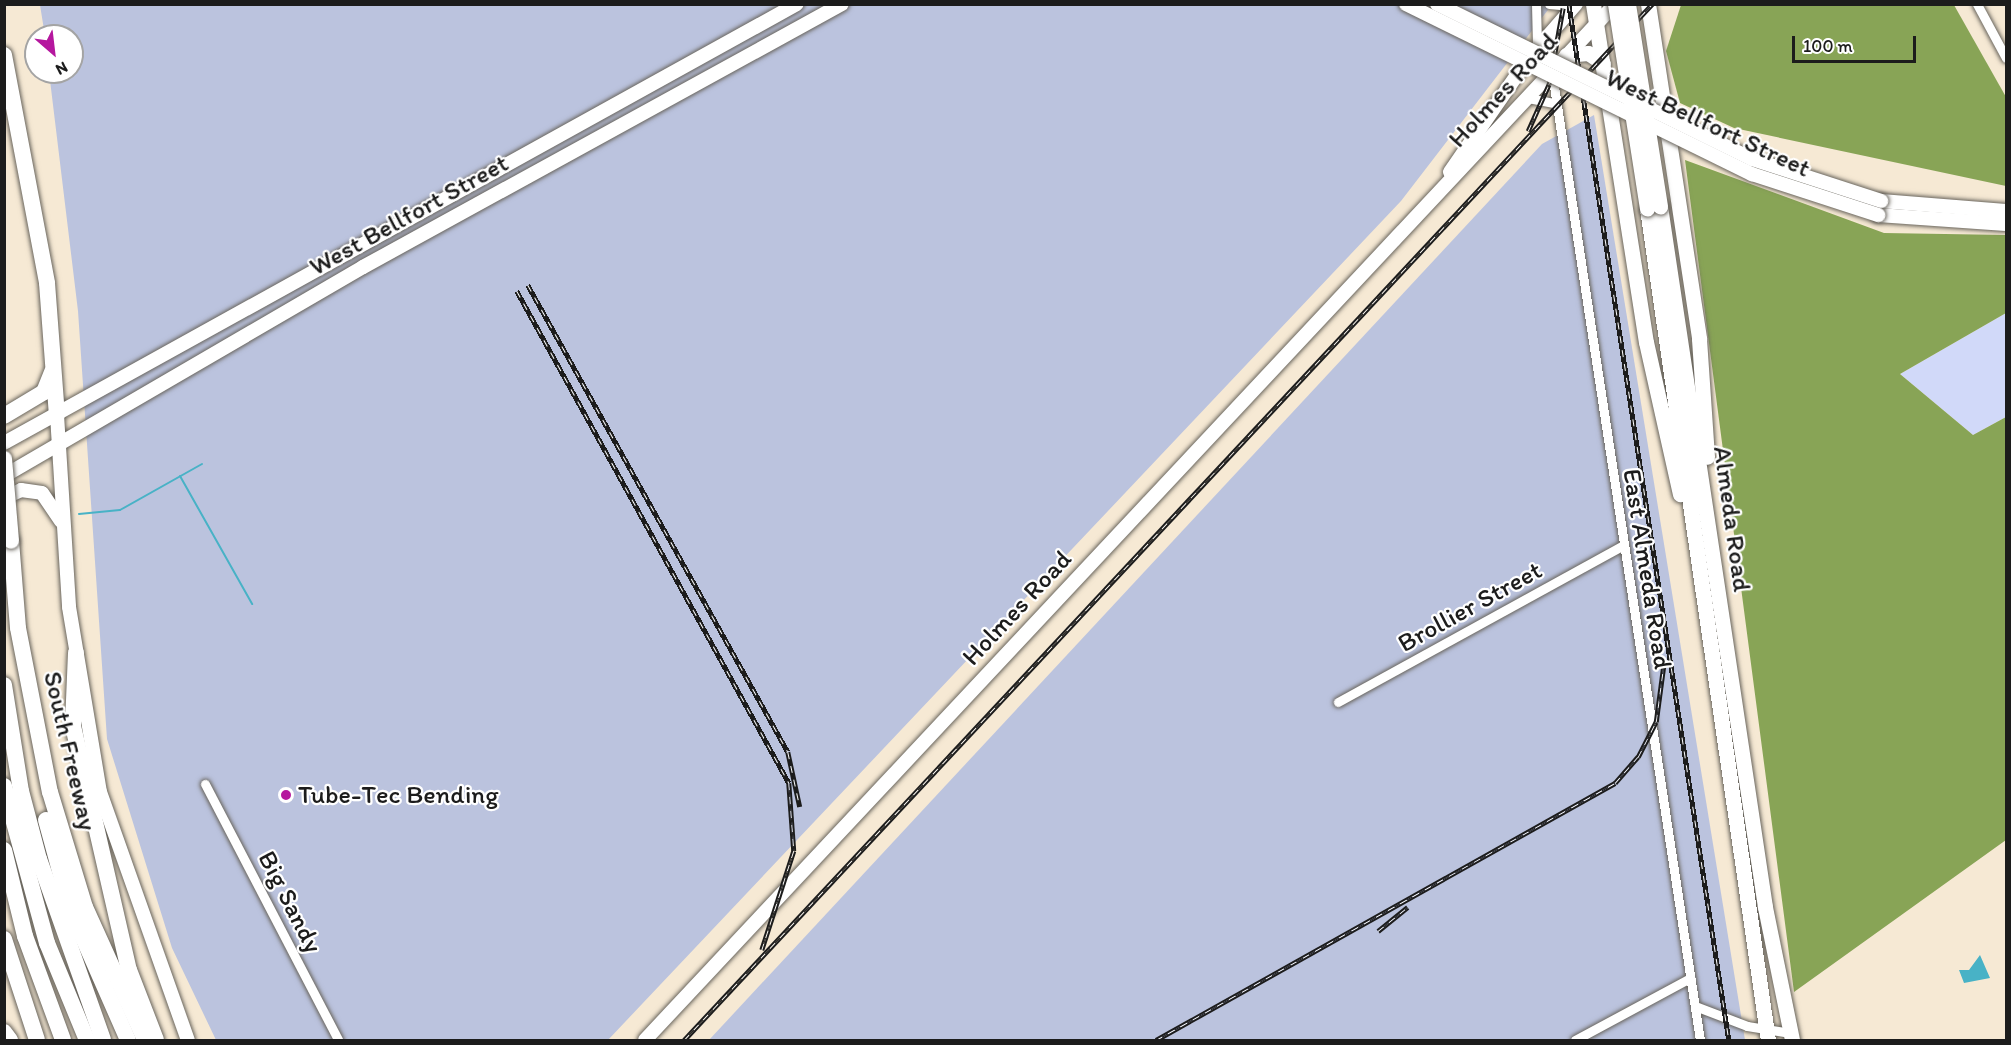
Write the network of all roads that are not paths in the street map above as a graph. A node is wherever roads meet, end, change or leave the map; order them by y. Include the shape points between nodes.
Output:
1 (797, 4) edge
2 (842, 4) edge
3 (1406, 4) edge
4 (1437, 4) edge
5 (1536, 4) edge
6 (1549, 4) edge
7 (1593, 4) edge
8 (1615, 4) edge
9 (1628, 4) edge
10 (1648, 4) edge
11 (1977, 4) edge
12 (1575, 5) edge
13 (1596, 24) junction
14 (1536, 49) junction
15 (4, 55) edge
16 (1566, 55) junction
17 (2007, 58) edge
18 (1603, 63) junction
19 (1551, 70) junction
20 (1528, 98) junction
21 (1554, 103) junction
22 (594, 117) junction
23 (602, 136) junction
24 (1674, 176) junction
25 (1622, 184) junction
26 (1424, 207) junction
27 (1653, 208) junction
28 (1879, 208) junction
29 (2007, 211) edge
30 (2007, 224) edge
31 (225, 322) junction
32 (235, 341) junction
33 (55, 364) junction
34 (57, 415) junction
35 (4, 416) edge
36 (4, 443) edge
37 (59, 446) junction
38 (4, 459) edge
39 (4, 476) edge
40 (4, 498) edge
41 (63, 532) junction
42 (1711, 538) junction
43 (1622, 546) junction
44 (1699, 573) junction
45 (18, 628) junction
46 (76, 653) junction
47 (4, 685) edge
48 (1338, 702) dead end
49 (205, 784) dead end
50 (4, 786) edge
51 (4, 850) edge
52 (4, 939) edge
53 (1690, 978) junction
54 (1695, 1006) junction
55 (4, 1032) edge
56 (1767, 1035) edge
57 (1791, 1037) edge
58 (10, 1041) edge
59 (37, 1041) edge
60 (63, 1041) edge
61 (87, 1041) edge
62 (103, 1041) edge
63 (128, 1041) edge
64 (145, 1041) edge
65 (156, 1041) edge
66 (188, 1041) edge
67 (338, 1041) edge
68 (645, 1041) edge
69 (1575, 1041) edge
70 (1700, 1041) edge

1 - 22 main road, West Bellfort Street
2 - 23 main road, West Bellfort Street
3 - 28 main road, West Bellfort Street, bridge via 1752,174
4 - 28 main road, West Bellfort Street, bridge via 1752,159
5 - 14 street
6 - 12 street
7 - 13 main road
8 - 13 main road, Holmes Road
8 - 27 main road, Almeda Road, bridge
9 - 27 main road, Almeda Road, bridge
10 - 24 main road
11 - 17 street
12 - 14 main road, Holmes Road
13 - 16 main road, Holmes Road
13 - 18 main road
14 - 26 main road, Holmes Road
15 - 33 highway via 47,283
16 - 18 main road via 1582,52
16 - 19 main road, Holmes Road
18 - 25 main road
19 - 20 main road, Holmes Road
19 - 21 street, East Almeda Road
20 - 21 street
20 - 26 main road, Holmes Road
21 - 43 street, East Almeda Road
22 - 23 main road
22 - 31 main road, West Bellfort Street
23 - 32 main road, West Bellfort Street
24 - 25 main road
24 - 42 main road via 1700,350
25 - 44 main road via 1652,376
26 - 68 main road, Holmes Road
27 - 42 main road, Almeda Road
27 - 44 main road, Almeda Road
28 - 29 main road, West Bellfort Street
28 - 30 main road, West Bellfort Street
31 - 32 main road
31 - 34 main road, West Bellfort Street
32 - 37 main road, West Bellfort Street
33 - 34 highway
33 - 35 highway via 44,392
34 - 36 main road, West Bellfort Street
34 - 37 main road
37 - 39 main road, West Bellfort Street
37 - 41 main road
38 - 45 highway, South Freeway, bridge
40 - 41 main road via 21,490 42,493 59,513
41 - 46 main road
42 - 57 main road, Almeda Road via 1766,907
43 - 48 street, Brollier Street
43 - 53 street, East Almeda Road
44 - 56 main road, Almeda Road
45 - 63 highway via 15,673 39,792 70,908
45 - 64 highway, South Freeway via 37,735 66,847 85,907
46 - 65 highway via 74,726 129,970
46 - 66 main road via 100,792
47 - 62 highway via 21,791 39,859
49 - 67 street, Big Sandy
50 - 61 highway via 47,943
51 - 60 highway via 26,936
52 - 59 highway
53 - 54 street, East Almeda Road
53 - 69 street
54 - 56 street
54 - 70 street, East Almeda Road
55 - 58 highway
56 - 57 street

